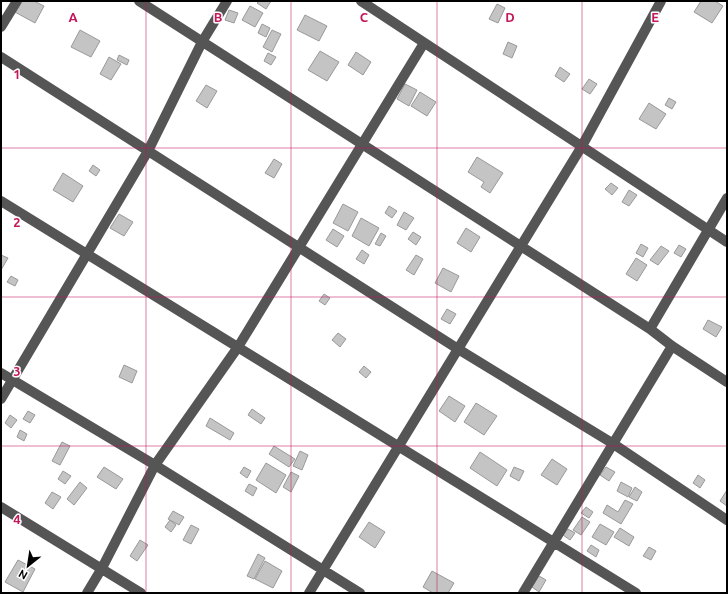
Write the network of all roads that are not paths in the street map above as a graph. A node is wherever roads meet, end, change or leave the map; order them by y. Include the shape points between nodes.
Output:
1 (17, 1) edge
2 (138, 1) edge
3 (227, 1) edge
4 (361, 1) edge
5 (661, 1) edge
6 (1, 27) edge
7 (202, 42) junction
8 (424, 42) junction
9 (1, 57) edge
10 (361, 144) junction
11 (582, 146) junction
12 (148, 151) junction
13 (727, 198) edge
14 (1, 201) edge
15 (709, 230) junction
16 (727, 242) edge
17 (298, 247) junction
18 (521, 247) junction
19 (87, 254) junction
20 (650, 329) junction
21 (672, 346) junction
22 (238, 347) junction
23 (458, 349) junction
24 (1, 373) edge
25 (12, 380) junction
26 (727, 382) edge
27 (1, 399) edge
28 (612, 443) junction
29 (398, 446) junction
30 (155, 465) junction
31 (1, 507) edge
32 (727, 520) edge
33 (553, 542) junction
34 (102, 568) junction
35 (323, 570) junction
36 (87, 593) edge
37 (141, 593) edge
38 (309, 593) edge
39 (360, 593) edge
40 (523, 593) edge
41 (636, 593) edge

1 - 6 street
2 - 7 street
3 - 7 street
4 - 8 street
5 - 11 street
7 - 10 street
7 - 12 street
8 - 10 street
8 - 11 street
9 - 12 street
10 - 17 street
10 - 18 street
11 - 15 street
11 - 18 street
12 - 17 street
12 - 19 street
13 - 15 street
14 - 19 street
15 - 16 street
15 - 20 street
17 - 22 street
17 - 23 street
18 - 20 street
18 - 23 street
19 - 22 street
19 - 25 street
20 - 21 street
21 - 26 street
21 - 28 street
22 - 29 street
22 - 30 street
23 - 28 street
23 - 29 street
24 - 25 street
25 - 27 street
25 - 30 street
28 - 32 street
28 - 33 street
29 - 33 street
29 - 35 street
30 - 34 street
30 - 35 street
31 - 34 street
33 - 40 street
33 - 41 street
34 - 36 street
34 - 37 street
35 - 38 street
35 - 39 street

